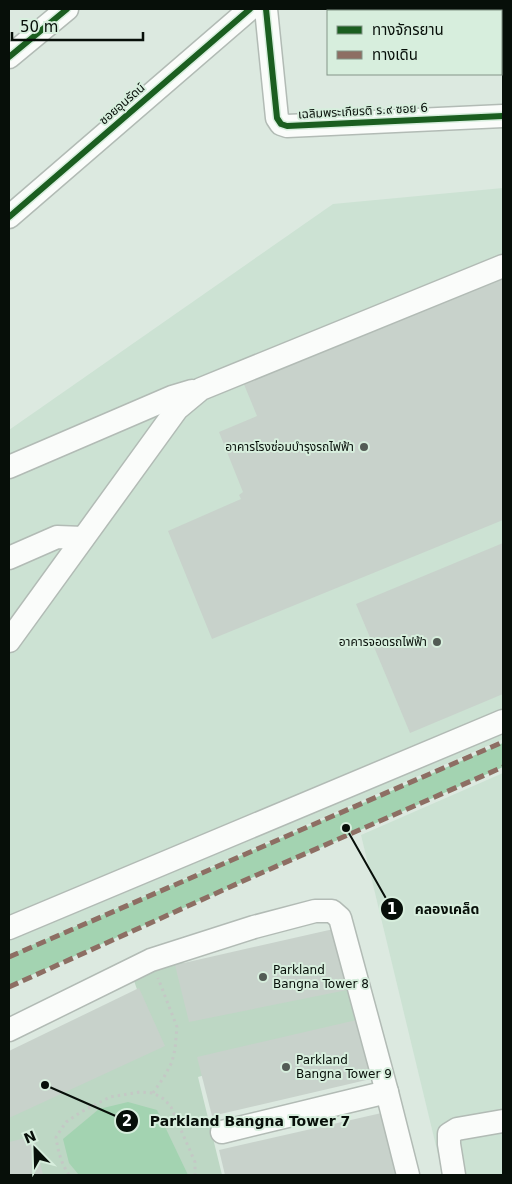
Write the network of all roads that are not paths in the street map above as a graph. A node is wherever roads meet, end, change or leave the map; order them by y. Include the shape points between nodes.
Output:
1 (67, 9) edge
2 (250, 9) edge
3 (266, 9) edge
4 (9, 57) edge
5 (503, 116) edge
6 (9, 217) edge
7 (503, 266) edge
8 (201, 389) junction
9 (9, 467) edge
10 (83, 538) junction
11 (9, 558) edge
12 (9, 642) edge
13 (503, 721) edge
14 (9, 928) edge
15 (9, 1030) edge
16 (387, 1092) junction
17 (503, 1121) edge
18 (222, 1132) dead end
19 (408, 1175) edge
20 (454, 1175) edge

1 - 4 street
2 - 6 street, ซอยอุนรัดน์
3 - 5 street, เฉลิมพระเกียรติ ร.๙ ซอย 6 via 277,118 281,124
7 - 8 street
8 - 9 street via 172,397
8 - 10 street via 176,409
10 - 11 street via 57,537
10 - 12 street
13 - 14 street
15 - 16 street via 151,960 254,927 315,911 332,911 340,918
16 - 18 street
16 - 19 street
17 - 20 street via 457,1129 449,1134

